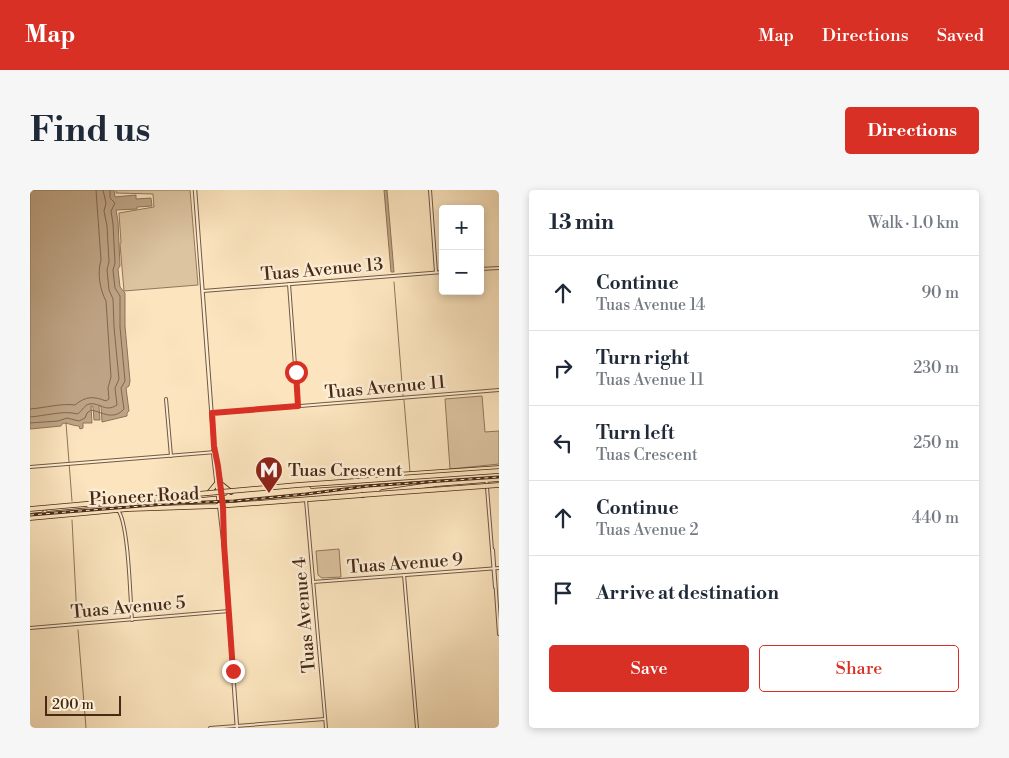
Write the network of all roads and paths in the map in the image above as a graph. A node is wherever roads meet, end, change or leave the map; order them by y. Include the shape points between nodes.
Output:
1 (195, 190) edge
2 (430, 190) edge
3 (499, 268) edge
4 (484, 269) edge
5 (436, 272) joint
6 (289, 284) junction
7 (203, 291) junction
8 (499, 390) edge
9 (166, 399) dead end
10 (298, 406) junction
11 (212, 413) junction
12 (214, 452) junction
13 (171, 456) junction
14 (30, 467) edge
15 (499, 471) edge
16 (486, 474) junction
17 (499, 479) edge
18 (486, 480) junction
19 (219, 484) junction
20 (499, 485) edge
21 (232, 492) junction
22 (220, 494) junction
23 (206, 495) junction
24 (361, 495) junction
25 (192, 497) junction
26 (306, 500) junction
27 (221, 506) junction
28 (192, 507) junction
29 (30, 510) edge
30 (118, 510) junction
31 (126, 512) junction
32 (30, 518) edge
33 (123, 520) junction
34 (494, 568) junction
35 (499, 568) edge
36 (404, 575) junction
37 (313, 582) junction
38 (229, 611) junction
39 (132, 620) junction
40 (30, 628) edge
41 (499, 634) edge
42 (325, 718) junction
43 (237, 727) edge
44 (210, 728) edge
45 (326, 728) edge
46 (417, 728) edge

1 - 7 street
2 - 5 street
3 - 4 street
5 - 6 street, Tuas Avenue 13
6 - 7 street, Tuas Avenue 13
6 - 10 street
7 - 11 street
8 - 10 street, Tuas Avenue 11
9 - 13 street
10 - 11 street, Tuas Avenue 11
11 - 12 street
12 - 13 street
12 - 19 street
13 - 14 street
15 - 16 main road, Pioneer Road
15 - 29 main road, bridge
16 - 18 street
16 - 21 main road, Pioneer Road
17 - 18 main road, Pioneer Road
18 - 24 main road, Pioneer Road
18 - 34 street
19 - 21 main road
19 - 22 street
19 - 23 main road
20 - 24 main road, bridge
21 - 22 main road, Pioneer Road
22 - 23 main road, Pioneer Road
22 - 27 street
23 - 25 main road, Pioneer Road
24 - 26 main road, Pioneer Road
25 - 28 main road
25 - 29 main road, Pioneer Road
26 - 27 main road, Pioneer Road
26 - 37 street, Tuas Avenue 4
27 - 28 main road, Pioneer Road
27 - 38 street
28 - 31 main road, Pioneer Road
30 - 31 main road, Pioneer Road
30 - 32 main road, Pioneer Road
30 - 33 street
31 - 33 street
33 - 39 street
34 - 35 street, Tuas Avenue 9
34 - 36 street, Tuas Avenue 9
34 - 41 street
36 - 37 street, Tuas Avenue 9
36 - 46 street
37 - 42 street, Tuas Avenue 4
38 - 39 street, Tuas Avenue 5
38 - 43 street
39 - 40 street, Tuas Avenue 5
42 - 43 street
42 - 45 street, Tuas Avenue 4
43 - 44 street

